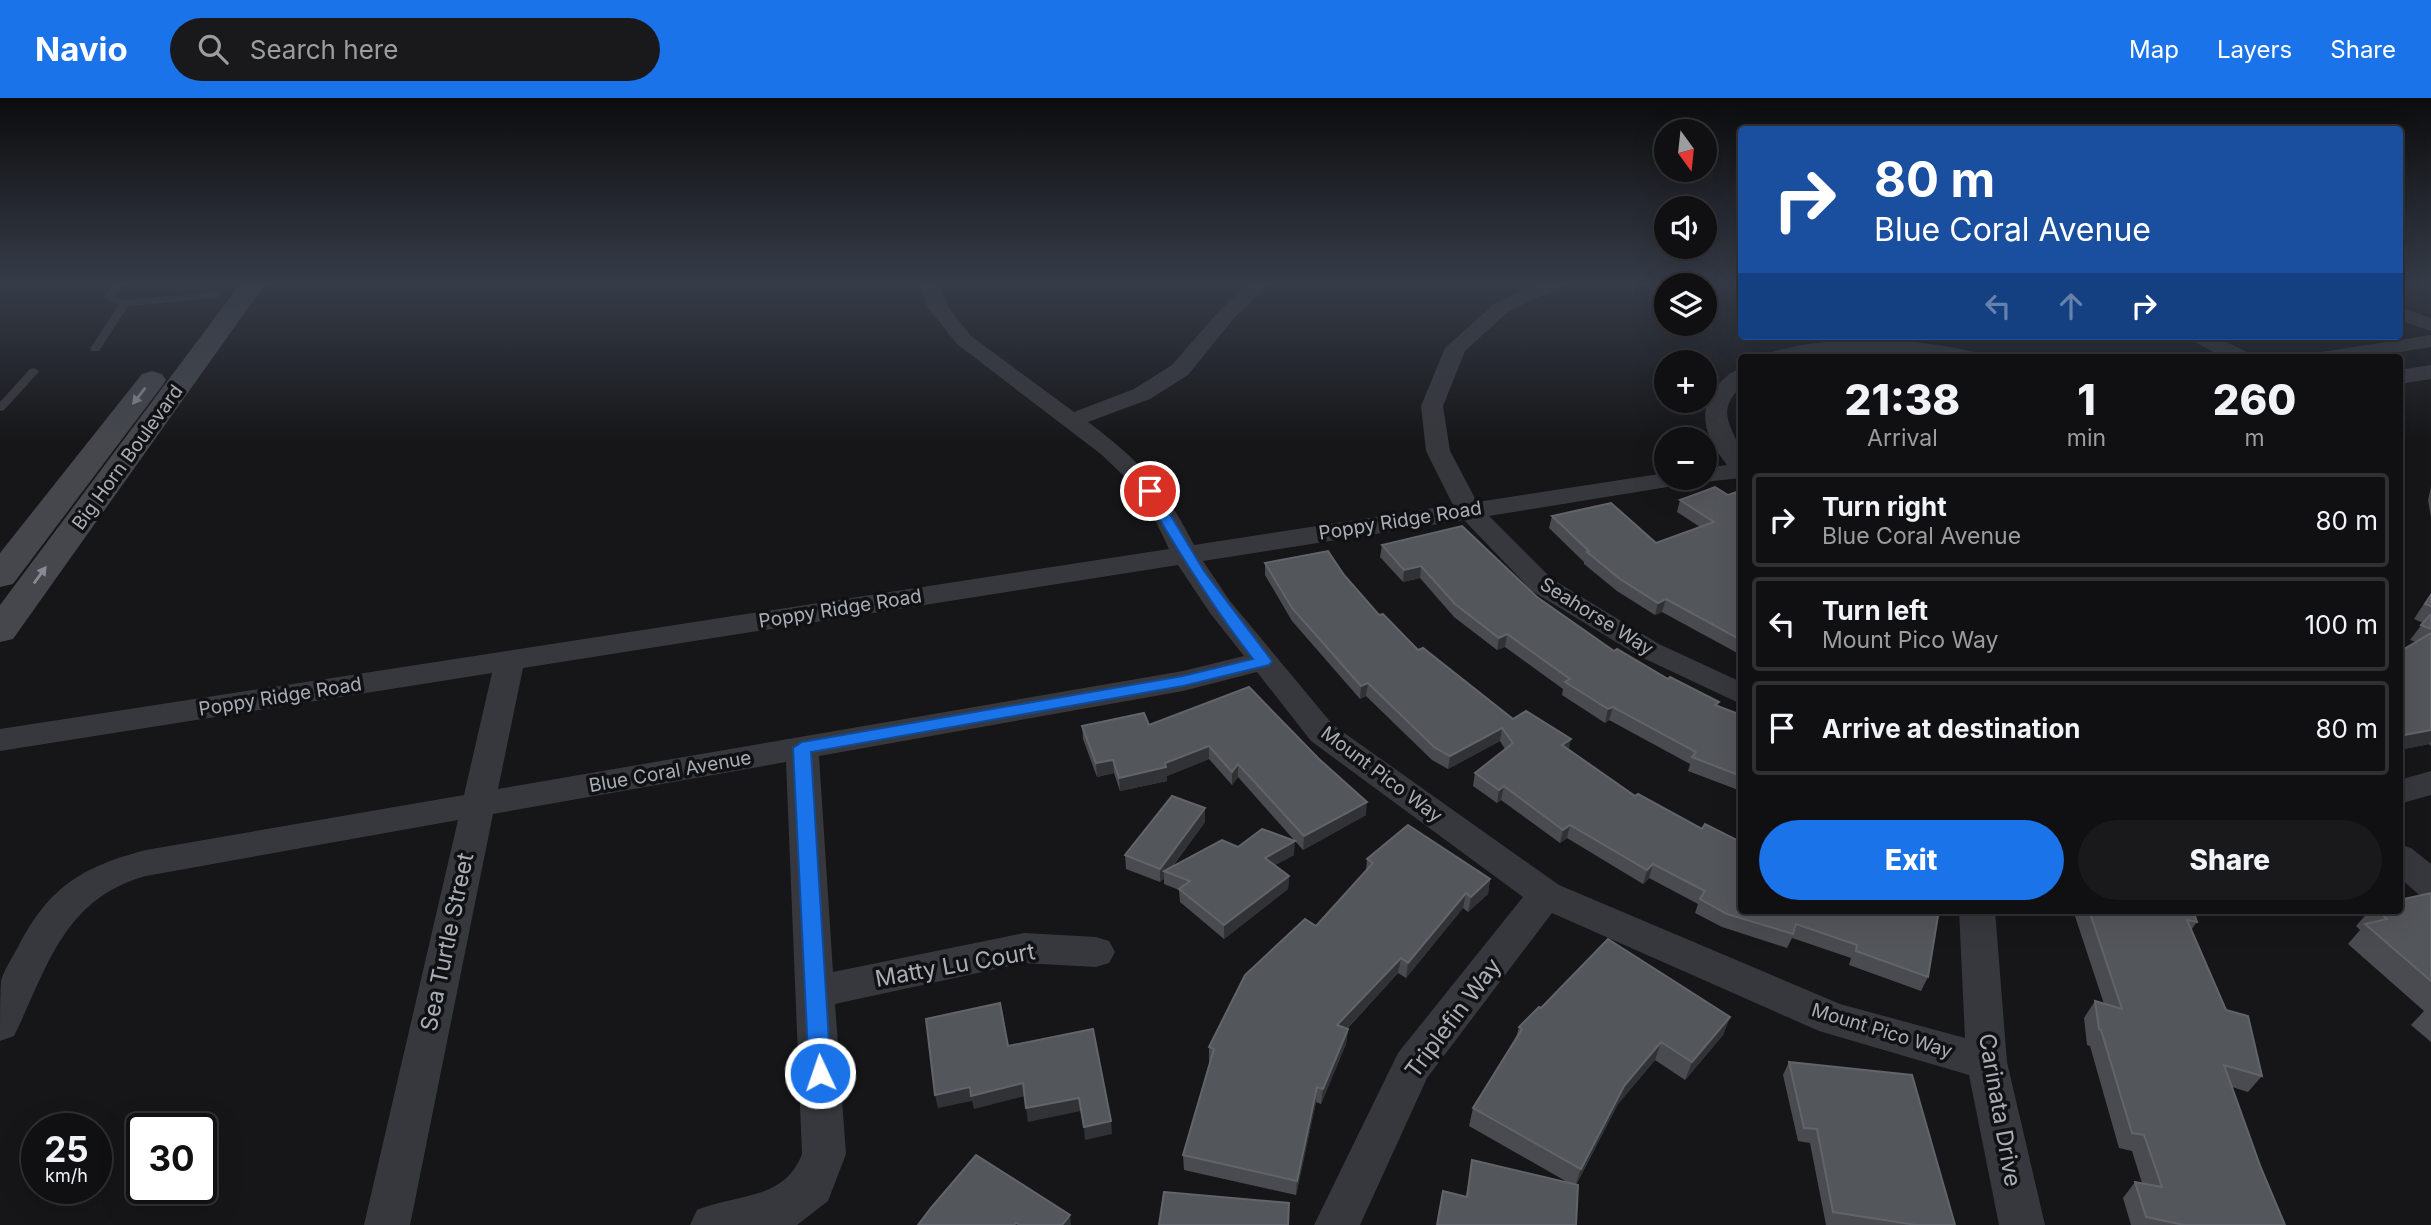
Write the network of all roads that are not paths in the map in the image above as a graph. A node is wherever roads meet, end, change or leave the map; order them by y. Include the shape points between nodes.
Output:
1 (103, 337) edge
2 (186, 337) edge
3 (215, 337) edge
4 (961, 337) edge
5 (1208, 337) edge
6 (1469, 337) edge
7 (2206, 340) edge
8 (2431, 341) edge
9 (1900, 342) edge
10 (95, 349) dead end
11 (1796, 354) edge
12 (1953, 354) edge
13 (2233, 354) edge
14 (2347, 354) edge
15 (34, 371) dead end
16 (2431, 372) edge
17 (2403, 376) edge
18 (1738, 377) edge
19 (0, 408) edge
20 (1071, 421) junction
21 (1738, 465) edge
22 (1738, 469) edge
23 (1717, 473) edge
24 (1654, 482) edge
25 (1468, 509) junction
26 (1184, 554) junction
27 (0, 576) edge
28 (0, 631) edge
29 (510, 659) junction
30 (1264, 661) junction
31 (1738, 693) edge
32 (0, 740) edge
33 (802, 748) junction
34 (2431, 783) edge
35 (2403, 791) edge
36 (476, 805) junction
37 (2403, 860) edge
38 (2431, 884) edge
39 (1546, 895) junction
40 (1977, 914) edge
41 (1096, 952) dead end
42 (815, 992) junction
43 (0, 1024) edge
44 (1987, 1062) junction
45 (387, 1225) edge
46 (713, 1225) edge
47 (1336, 1225) edge
48 (2022, 1225) edge

1 - 10 lane
2 -> 27 main road, Big Horn Boulevard
28 -> 3 main road, Big Horn Boulevard
4 - 20 street, Mount Pico Way
5 - 20 street via 1180,370 1142,394
6 - 25 street, Seahorse Way via 1456,348 1432,406 1438,451
7 - 13 street
8 - 14 street
9 - 11 street
9 - 12 street
15 - 19 lane
16 - 17 street
18 - 21 street via 1726,387 1715,411 1721,440
20 - 26 street, Mount Pico Way via 1138,476 1162,508
22 - 23 street
24 - 25 street, Poppy Ridge Road
25 - 26 street, Poppy Ridge Road
25 - 31 street, Seahorse Way via 1542,585 1649,650
26 - 29 street, Poppy Ridge Road
26 - 30 street, Mount Pico Way
29 - 32 street, Poppy Ridge Road
29 - 36 street, Sea Turtle Street
30 - 33 street, Blue Coral Avenue via 1183,681
30 - 39 street, Mount Pico Way via 1322,733
33 - 36 street, Blue Coral Avenue
33 - 42 street
34 - 35 street
36 - 43 street, Blue Coral Avenue via 112,872 80,891 54,918
36 - 45 street, Sea Turtle Street
37 - 38 street
39 - 44 street, Mount Pico Way via 1833,1019
39 - 47 street, Triplefin Way via 1412,1066
40 - 44 street, Carinata Drive
41 - 42 street, Matty Lu Court via 1024,948
42 - 46 street via 824,1154 813,1186 783,1209
44 - 48 street, Carinata Drive

